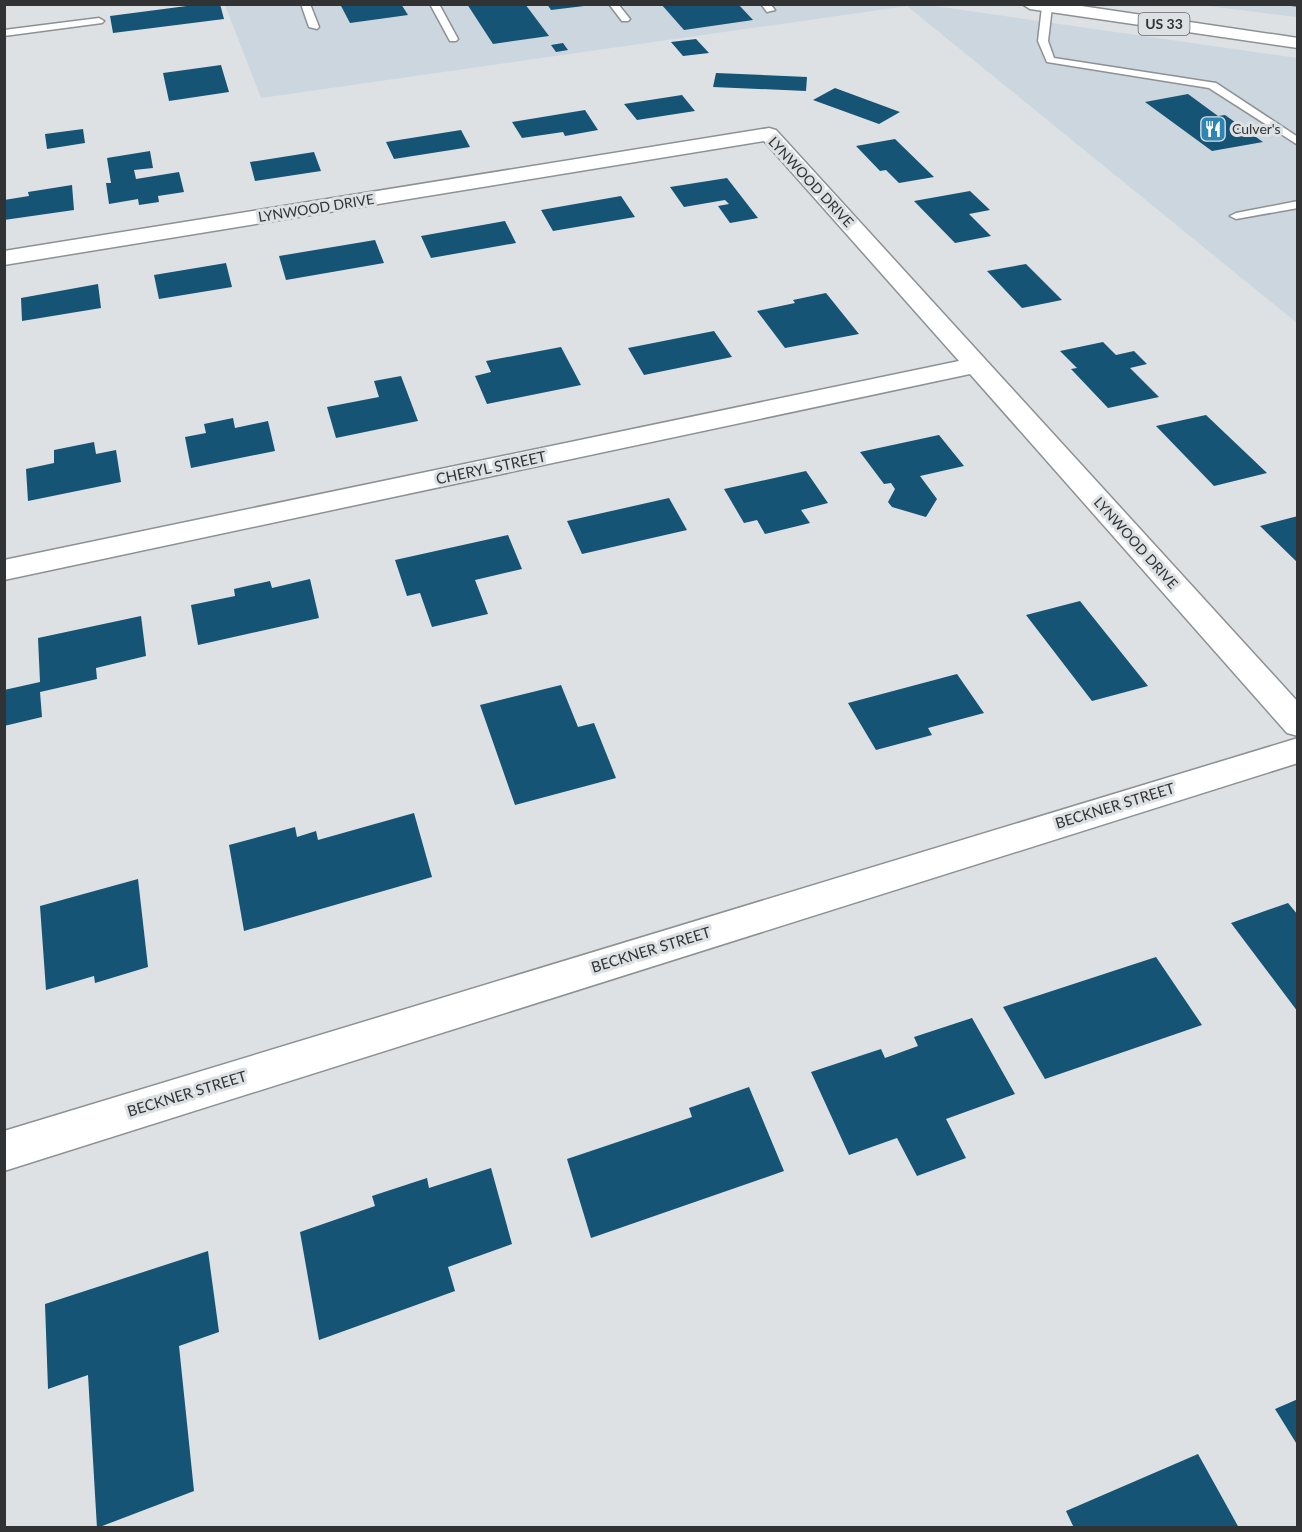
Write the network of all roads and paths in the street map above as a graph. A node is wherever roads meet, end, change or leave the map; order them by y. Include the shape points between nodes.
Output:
1 (305, 4) edge
2 (434, 4) edge
3 (613, 4) edge
4 (1039, 6) edge
5 (625, 19) dead end
6 (99, 21) dead end
7 (314, 27) dead end
8 (4, 33) edge
9 (453, 39) dead end
10 (1298, 44) edge
11 (1191, 81) junction
12 (1298, 142) edge
13 (1298, 155) edge
14 (1298, 204) edge
15 (1236, 216) dead end
16 (4, 258) edge
17 (977, 365) junction
18 (4, 570) edge
19 (1298, 724) edge
20 (1298, 750) edge
21 (4, 1151) edge

1 - 7 lane
2 - 9 lane
3 - 5 lane
4 - 10 main road, US 33
4 - 11 lane via 1042,41 1050,60
6 - 8 lane
11 - 12 lane via 1212,85
11 - 13 lane
14 - 15 lane
16 - 17 main road, LYNWOOD DRIVE via 769,134
17 - 18 main road, CHERYL STREET
17 - 19 main road, LYNWOOD DRIVE
20 - 21 main road, BECKNER STREET

